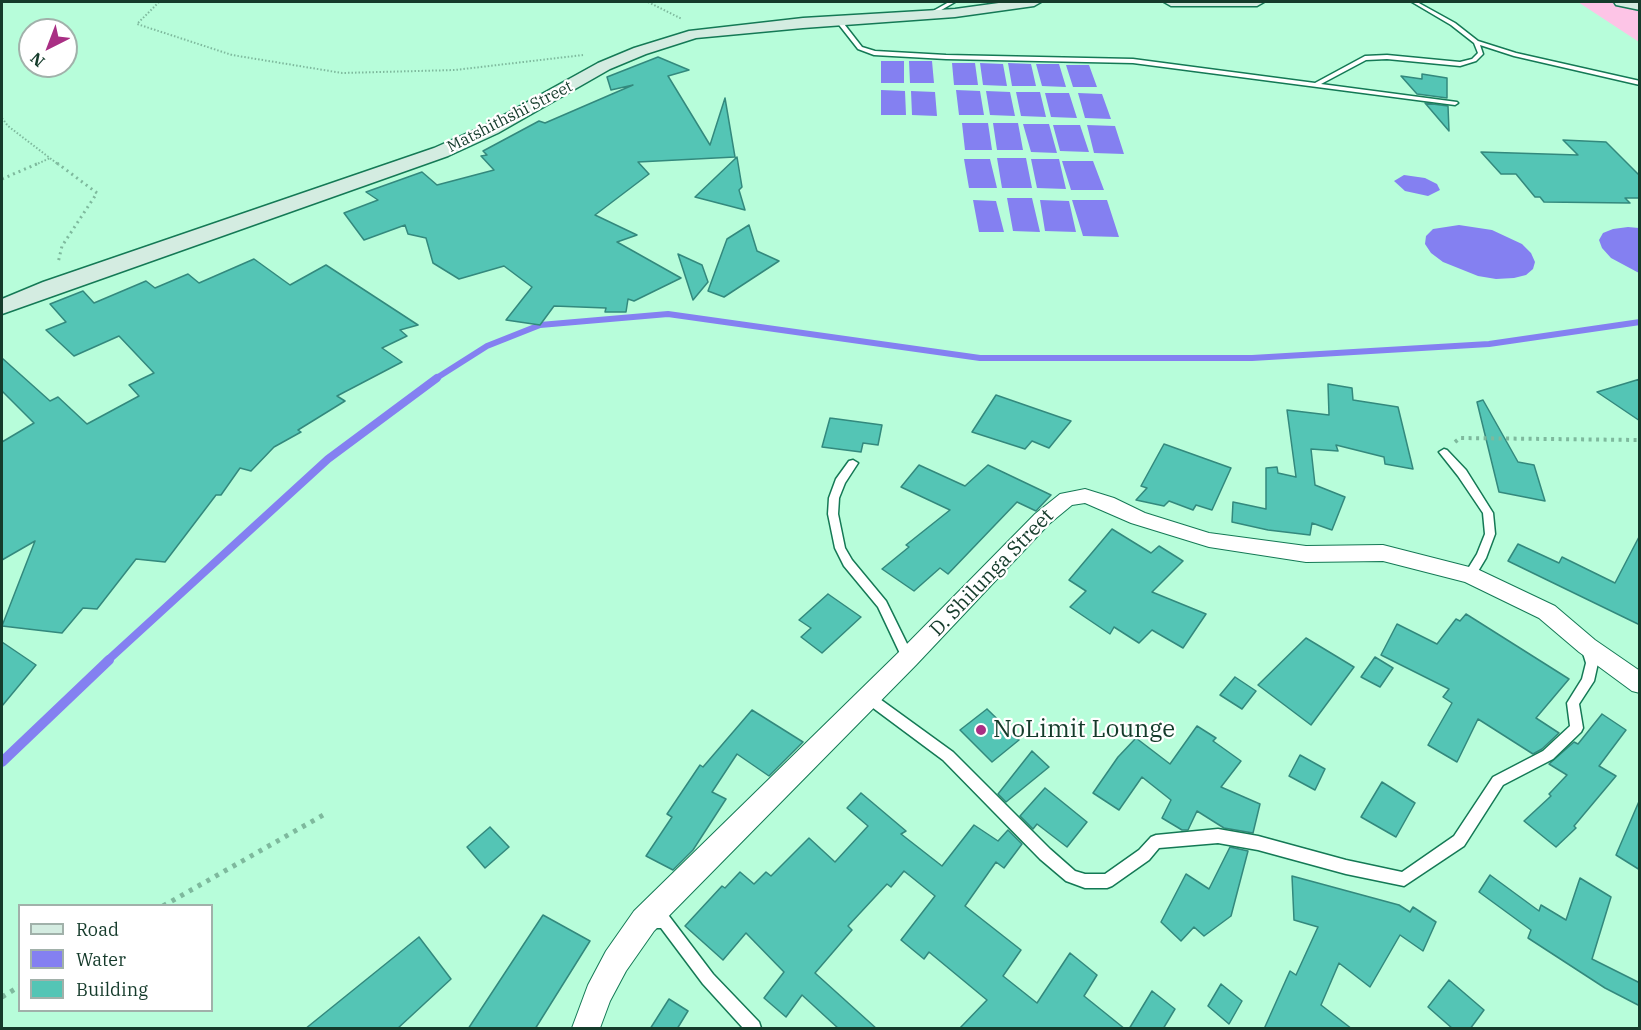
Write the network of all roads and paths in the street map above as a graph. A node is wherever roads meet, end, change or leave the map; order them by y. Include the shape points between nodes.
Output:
1 (159, 2) edge
2 (648, 2) edge
3 (952, 2) edge
4 (1034, 2) edge
5 (1171, 2) edge
6 (1257, 2) edge
7 (1414, 2) edge
8 (1621, 2) edge
9 (1640, 6) edge
10 (929, 15) junction
11 (839, 21) junction
12 (694, 34) junction
13 (1476, 42) junction
14 (584, 55) dead end
15 (1318, 83) junction
16 (1640, 83) edge
17 (1455, 103) dead end
18 (2, 118) edge
19 (50, 158) junction
20 (2, 179) edge
21 (51, 287) junction
22 (2, 307) edge
23 (1640, 440) edge
24 (1444, 452) joint
25 (854, 463) dead end
26 (1470, 575) junction
27 (1587, 646) junction
28 (908, 658) junction
29 (1640, 684) edge
30 (869, 698) junction
31 (325, 814) dead end
32 (167, 904) edge
33 (644, 921) junction
34 (18, 987) edge
35 (2, 997) edge
36 (586, 1029) edge
37 (753, 1029) edge

1 - 14 path via 137,24 232,55 342,73 455,70
2 - 12 path via 684,21
3 - 10 lane
4 - 10 main road, Matshithshi Street
5 - 6 main road
7 - 13 lane
8 - 9 main road
10 - 11 main road, Matshithshi Street
11 - 12 main road, Matshithshi Street
11 - 15 lane via 860,48 874,53 1133,61
12 - 21 main road, Matshithshi Street via 604,66 492,129 441,152
13 - 15 lane via 1481,53 1460,64 1365,58
13 - 16 lane
15 - 17 lane
18 - 19 path
19 - 20 path
19 - 21 path via 97,193 62,246
21 - 22 main road, Matshithshi Street
23 - 24 path via 1460,438
24 - 26 lane via 1488,513 1490,534
25 - 28 lane via 834,498 840,548 882,604
26 - 27 street, D. Shilunga Street via 1547,612
26 - 28 street, D. Shilunga Street via 1383,553 1306,554 1209,540 1138,518 1085,496 1067,499 1042,519
27 - 29 street, D. Shilunga Street
27 - 30 lane via 1592,663 1588,681 1573,703 1577,728 1548,755 1498,781 1459,841 1404,879 1218,836 1156,842 1107,881 1085,881 1071,876 1045,854 948,756
28 - 30 street, D. Shilunga Street
30 - 33 street, D. Shilunga Street
31 - 32 path
33 - 36 street, D. Shilunga Street via 616,961
33 - 37 lane via 664,921
34 - 35 path

